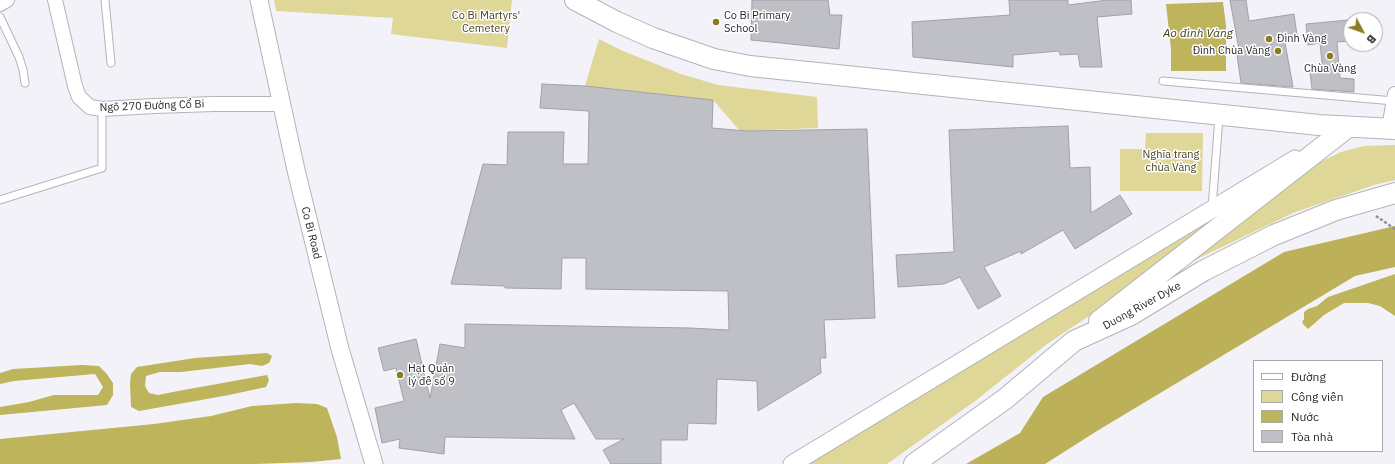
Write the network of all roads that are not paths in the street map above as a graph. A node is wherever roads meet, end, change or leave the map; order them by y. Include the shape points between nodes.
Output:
1 (7, 0) edge
2 (55, 0) edge
3 (105, 0) edge
4 (259, 0) edge
5 (575, 0) edge
6 (0, 4) edge
7 (0, 17) edge
8 (111, 63) dead end
9 (1163, 81) dead end
10 (24, 83) dead end
11 (1394, 98) edge
12 (282, 104) junction
13 (102, 109) junction
14 (1219, 114) junction
15 (1348, 127) junction
16 (1392, 128) edge
17 (1395, 193) edge
18 (0, 200) edge
19 (1212, 209) junction
20 (1074, 341) junction
21 (373, 464) edge
22 (792, 464) edge
23 (914, 464) edge

1 - 6 street
2 - 13 street, Ngõ 270 Đường Cổ Bi via 77,92 86,105
3 - 8 lane
4 - 12 street, Co Bi Road
5 - 14 main road via 653,38 714,59 750,66
7 - 10 lane via 19,57
9 - 11 lane
11 - 16 street
12 - 13 street, Ngõ 270 Đường Cổ Bi via 206,104
12 - 21 street, Co Bi Road via 340,349
13 - 18 lane via 102,168
14 - 15 main road
14 - 19 lane
15 - 16 main road
15 - 19 street
15 - 20 main road
17 - 20 main road, Duong River Dyke via 1336,210 1274,235 1203,271 1131,315
19 - 22 street
20 - 23 main road, Duong River Dyke via 1005,399

